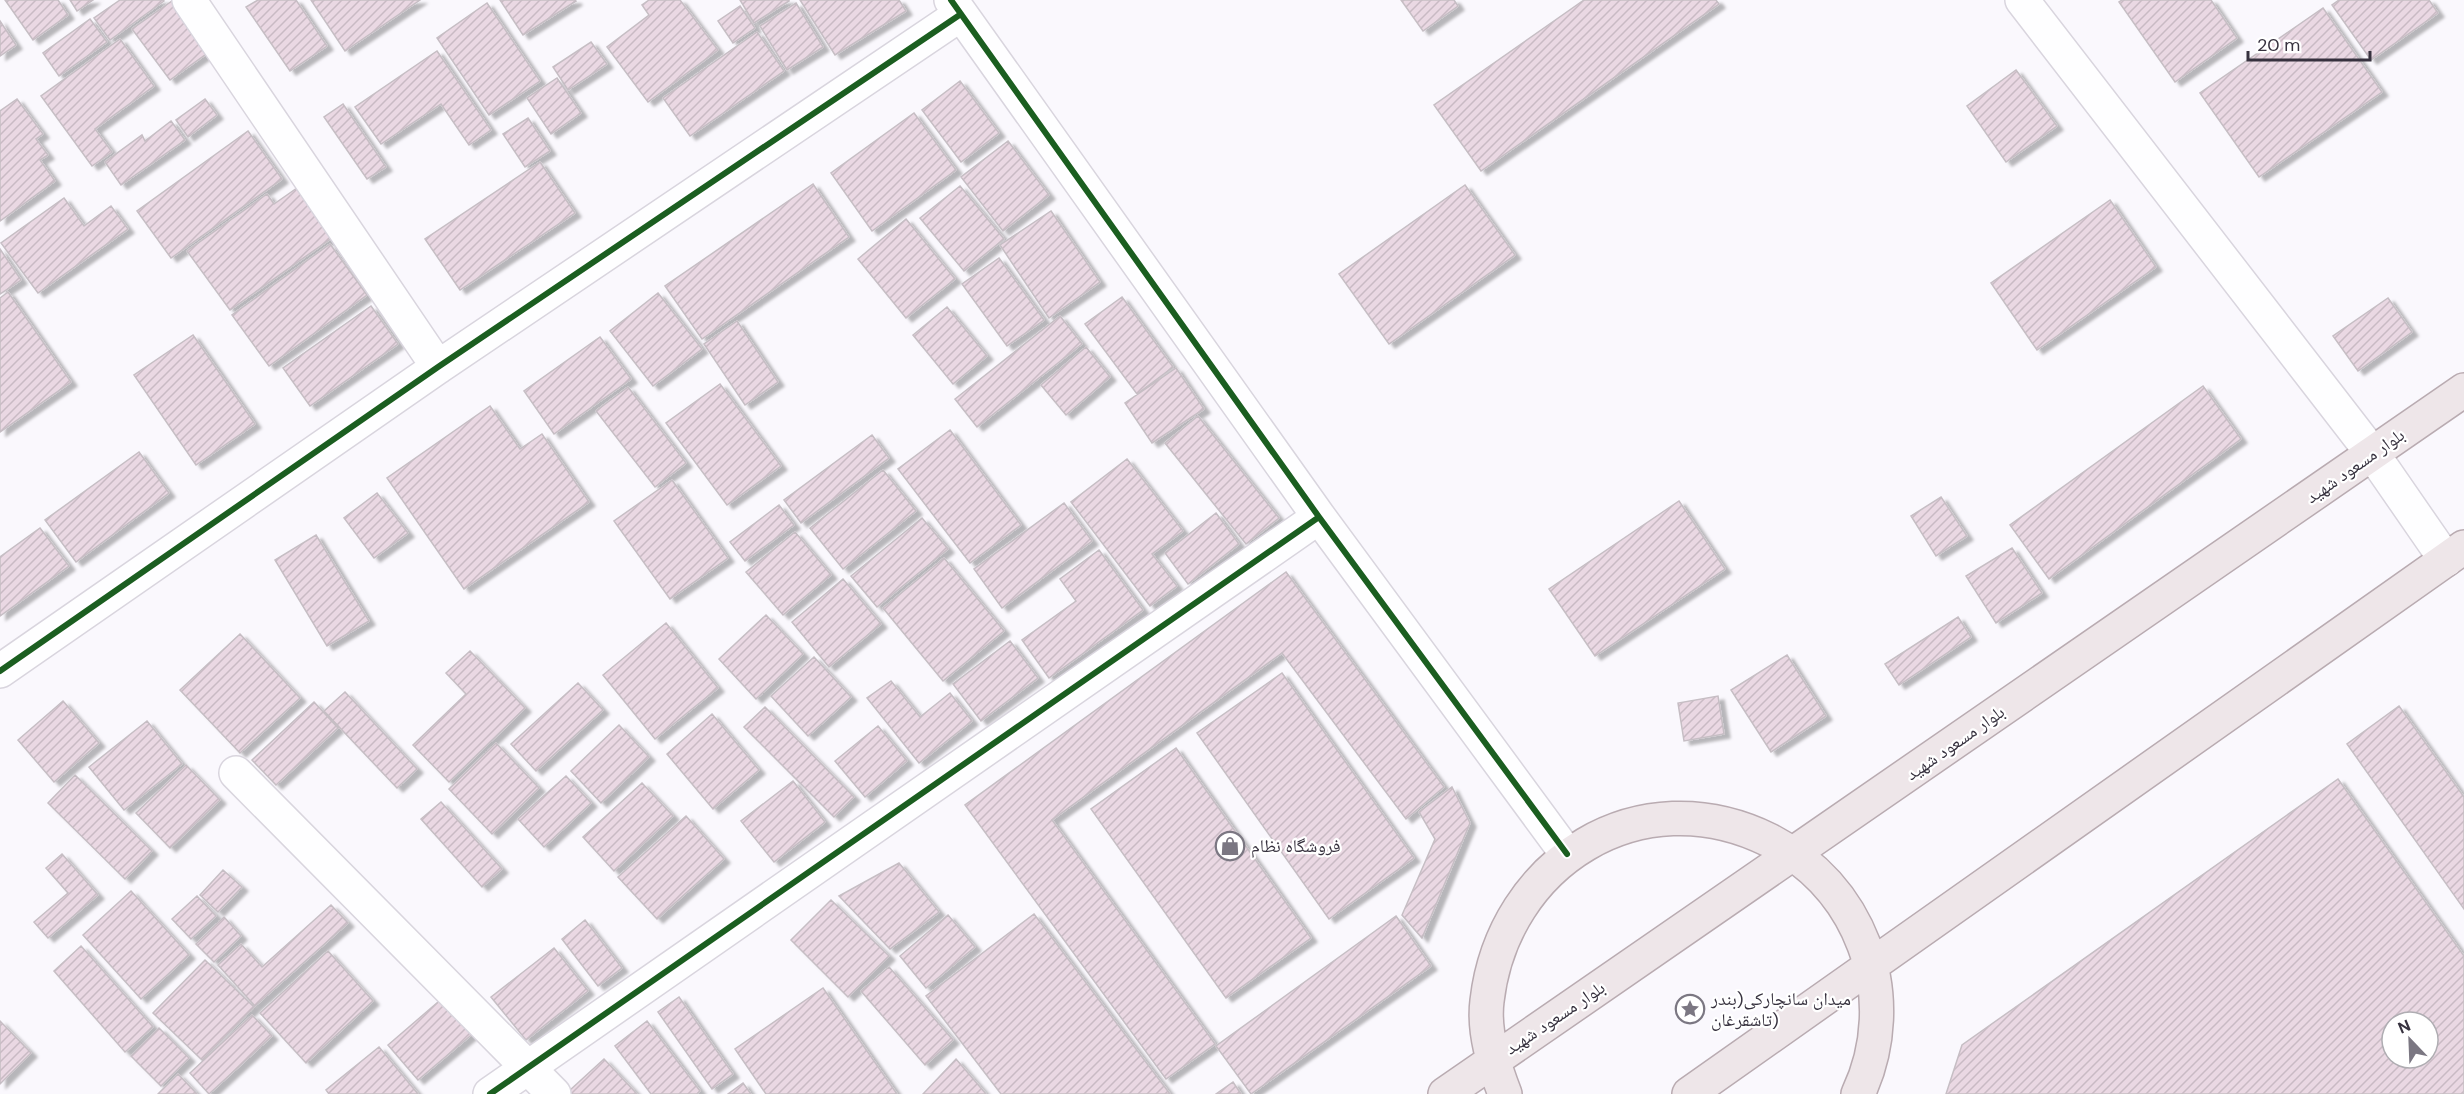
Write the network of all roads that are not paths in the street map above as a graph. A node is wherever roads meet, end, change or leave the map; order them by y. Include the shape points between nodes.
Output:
1 (189, 0) edge
2 (2022, 0) edge
3 (956, 7) edge
4 (438, 367) junction
5 (2464, 390) edge
6 (2372, 453) junction
7 (1319, 517) junction
8 (2455, 554) edge
9 (0, 671) edge
10 (236, 773) dead end
11 (1567, 854) junction
12 (1796, 854) junction
13 (1872, 964) junction
14 (1492, 1061) junction
15 (529, 1067) junction
16 (490, 1094) edge
17 (554, 1094) edge
18 (1446, 1094) edge
19 (1505, 1094) edge
20 (1689, 1094) edge
21 (1858, 1094) edge

1 - 4 street
2 - 6 street
3 - 4 street
3 - 7 street
4 - 9 street
5 - 6 main road, بلوار مسعود شهید
6 - 8 street
6 - 12 main road, بلوار مسعود شهید
7 - 11 street
7 - 15 street
8 - 13 main road
10 - 15 street
11 - 12 main road via 1622,827 1682,817 1742,827
11 - 14 main road via 1526,896 1498,946 1486,1003
12 - 13 main road via 1830,884 1856,922
12 - 14 main road, بلوار مسعود شهید
13 - 20 main road
13 - 21 main road via 1878,1018 1868,1072
14 - 18 main road, بلوار مسعود شهید
14 - 19 main road
15 - 16 street
15 - 17 street

